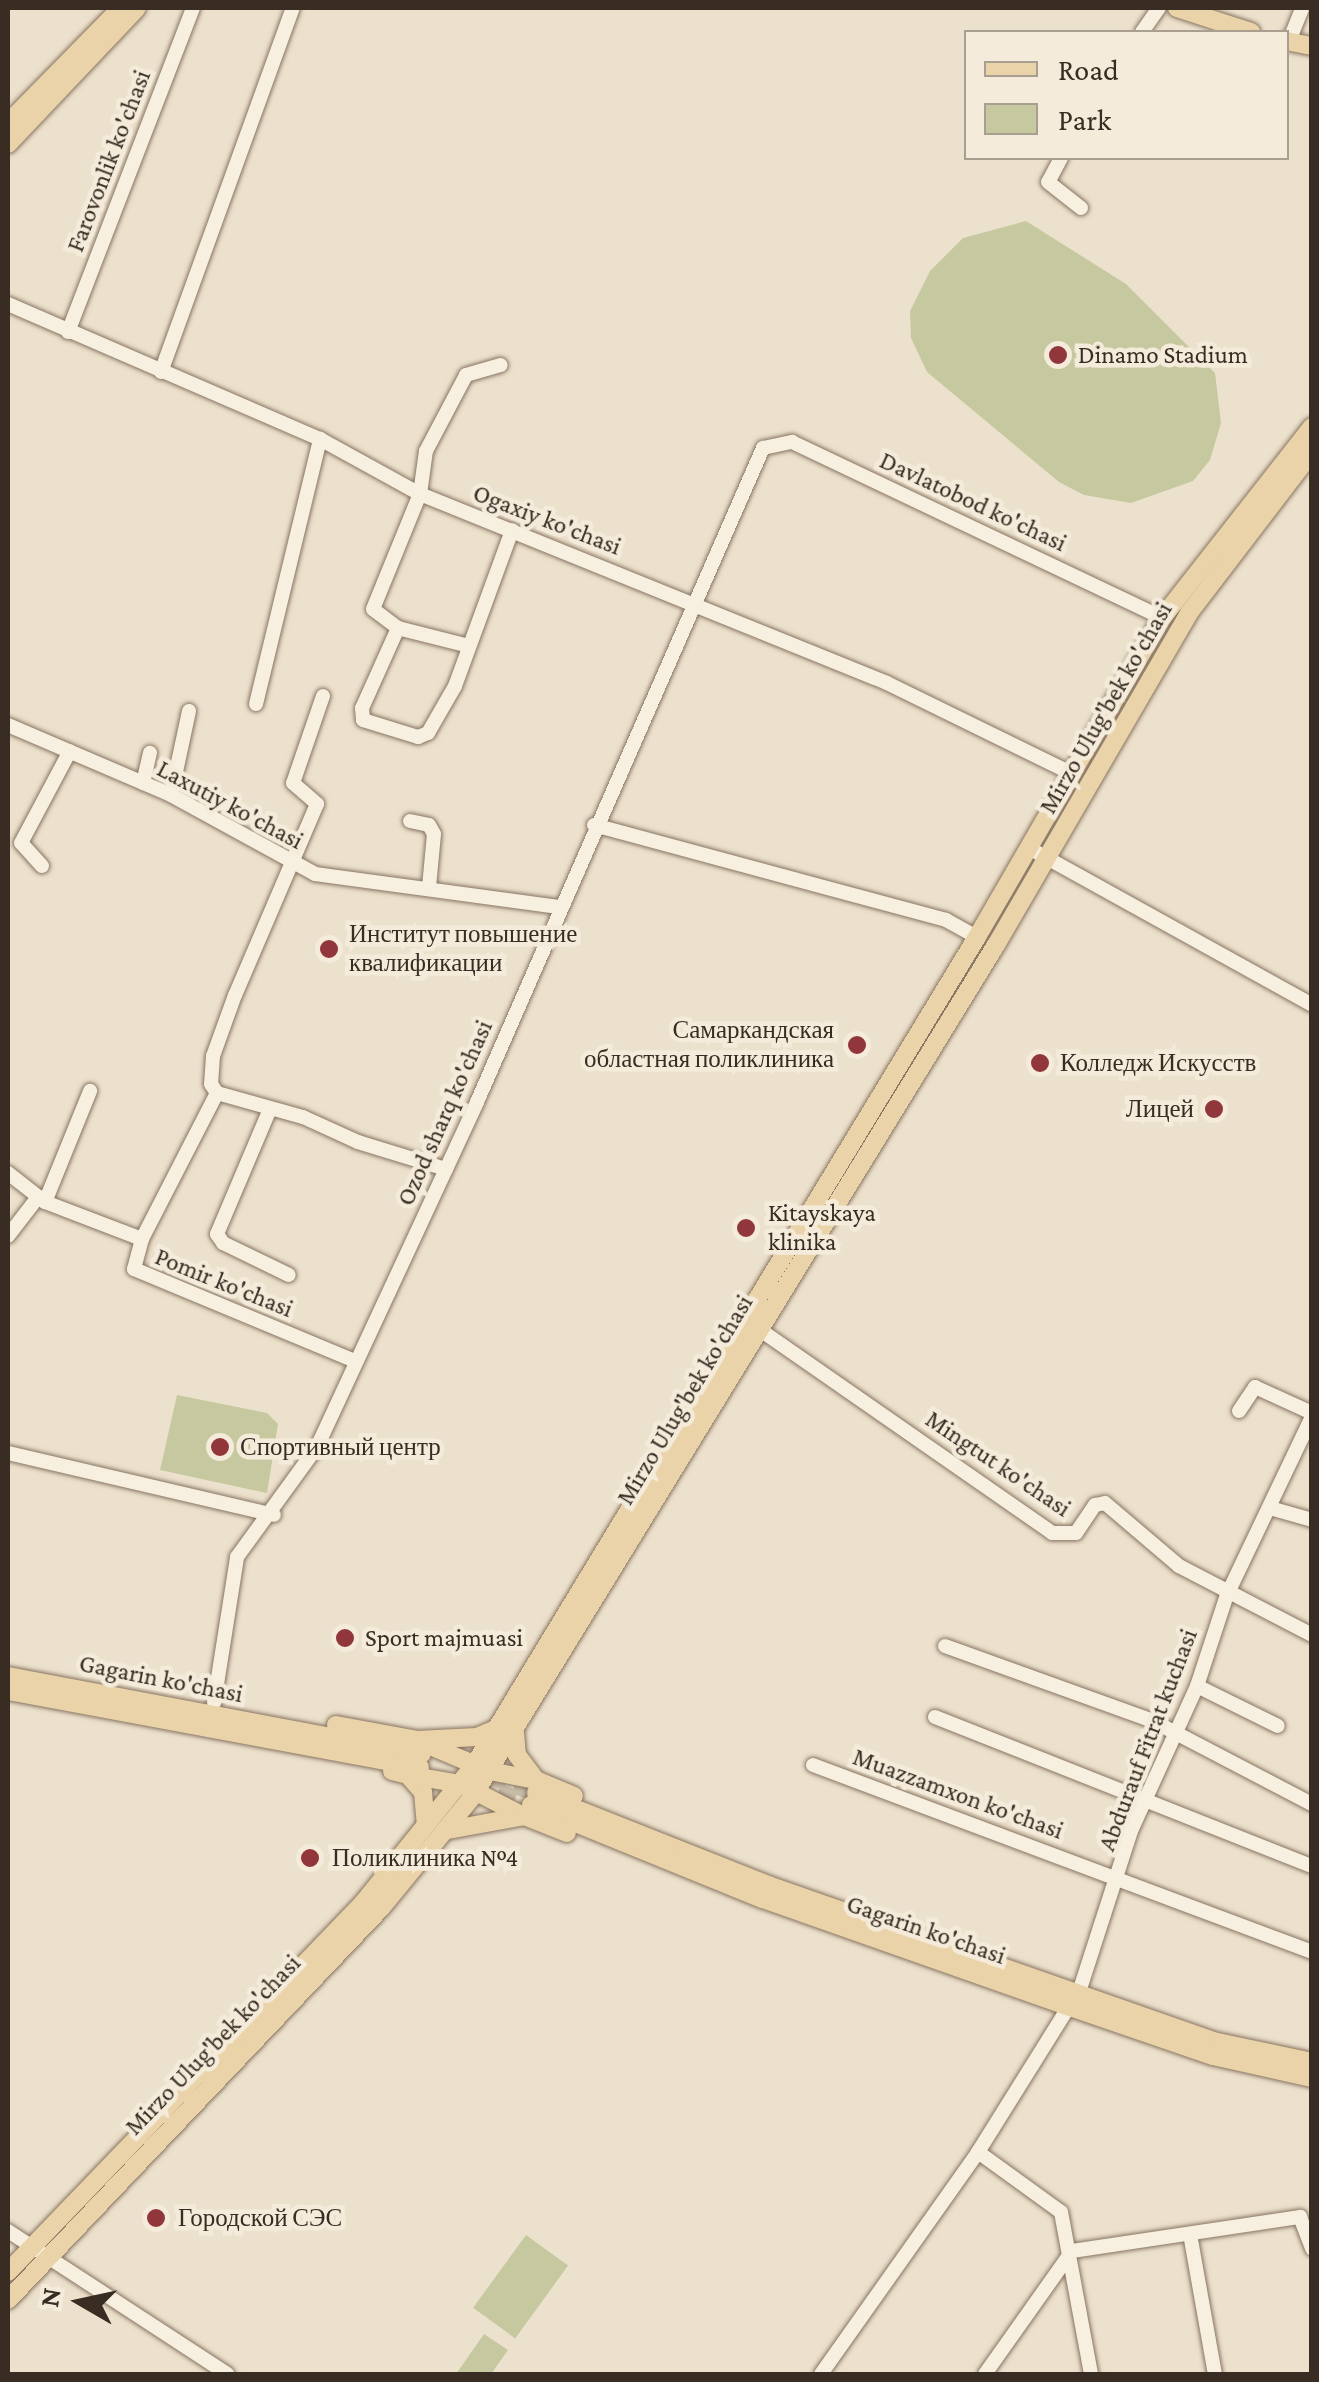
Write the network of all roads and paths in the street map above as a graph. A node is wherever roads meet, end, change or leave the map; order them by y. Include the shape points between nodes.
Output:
1 (121, 8) edge
2 (137, 8) edge
3 (193, 8) edge
4 (293, 8) edge
5 (1158, 8) edge
6 (1177, 8) edge
7 (1302, 8) edge
8 (1143, 30) edge
9 (1245, 30) edge
10 (1289, 39) edge
11 (8, 123) edge
12 (8, 144) edge
13 (1060, 160) edge
14 (1081, 208) dead end
15 (8, 304) edge
16 (68, 332) junction
17 (501, 365) dead end
18 (161, 372) junction
19 (1312, 428) edge
20 (320, 439) junction
21 (763, 448) joint
22 (1312, 452) edge
23 (420, 494) junction
24 (512, 530) junction
25 (693, 602) junction
26 (1162, 618) junction
27 (398, 628) junction
28 (468, 646) junction
29 (324, 696) dead end
30 (256, 704) dead end
31 (189, 711) dead end
32 (8, 725) edge
33 (70, 751) junction
34 (150, 753) dead end
35 (1072, 774) junction
36 (143, 783) junction
37 (171, 795) junction
38 (410, 820) dead end
39 (594, 825) junction
40 (1029, 848) junction
41 (1047, 858) junction
42 (289, 863) junction
43 (42, 866) dead end
44 (428, 888) junction
45 (560, 906) junction
46 (978, 937) junction
47 (1312, 1005) edge
48 (90, 1091) dead end
49 (218, 1094) junction
50 (270, 1109) junction
51 (446, 1169) junction
52 (8, 1173) edge
53 (42, 1200) junction
54 (8, 1236) edge
55 (142, 1239) junction
56 (290, 1275) dead end
57 (756, 1326) junction
58 (355, 1361) junction
59 (1239, 1410) dead end
60 (1312, 1415) edge
61 (8, 1452) edge
62 (1270, 1508) junction
63 (274, 1516) junction
64 (1312, 1520) edge
65 (1227, 1595) junction
66 (1312, 1635) edge
67 (945, 1646) dead end
68 (8, 1676) edge
69 (1196, 1686) junction
70 (8, 1691) edge
71 (214, 1703) junction
72 (170, 1713) junction
73 (935, 1717) dead end
74 (1278, 1726) dead end
75 (506, 1731) junction
76 (1178, 1732) junction
77 (417, 1759) junction
78 (813, 1764) dead end
79 (483, 1768) junction
80 (469, 1787) junction
81 (532, 1799) junction
82 (1145, 1800) junction
83 (1312, 1804) edge
84 (434, 1831) junction
85 (1312, 1866) edge
86 (1120, 1877) junction
87 (766, 1892) junction
88 (1312, 1952) edge
89 (1080, 1989) junction
90 (1066, 2006) junction
91 (1312, 2062) edge
92 (1312, 2078) edge
93 (978, 2152) junction
94 (8, 2232) edge
95 (1190, 2234) junction
96 (1312, 2249) edge
97 (38, 2250) junction
98 (1072, 2251) junction
99 (8, 2272) edge
100 (8, 2300) edge
101 (227, 2374) edge
102 (822, 2374) edge
103 (986, 2374) edge
104 (1092, 2374) edge
105 (1215, 2374) edge

1 - 11 main road
2 - 12 main road
3 - 16 street, Farovonlik ko'chasi
4 - 18 street
5 - 8 street
6 - 9 main road
7 - 10 street
13 - 14 street via 1048,182
15 - 16 street, Ogaxiy ko'chasi
16 - 18 street, Ogaxiy ko'chasi
17 - 23 street via 466,374 455,388 426,451
18 - 20 street, Ogaxiy ko'chasi
19 - 26 main road, Mirzo Ulug'bek ko'chasi
20 - 23 street, Ogaxiy ko'chasi
20 - 30 street
21 - 25 street, Ozod sharq ko'chasi
21 - 26 street, Davlatobod ko'chasi via 775,440 792,442
22 - 41 main road, Mirzo Ulug'bek ko'chasi via 1189,613
23 - 24 street, Ogaxiy ko'chasi
23 - 27 street via 373,609
24 - 25 street, Ogaxiy ko'chasi
24 - 28 street
25 - 35 street, Ogaxiy ko'chasi via 886,683
25 - 39 street, Ozod sharq ko'chasi
26 - 35 main road, Mirzo Ulug'bek ko'chasi
27 - 28 street
27 - 28 street via 361,715 418,737 428,733 455,686
29 - 42 street via 294,783 316,804
31 - 37 street
32 - 33 street, Laxutiy ko'chasi
33 - 36 street, Laxutiy ko'chasi
33 - 43 street via 21,844
34 - 36 street
35 - 40 main road, Mirzo Ulug'bek ko'chasi
36 - 37 street, Laxutiy ko'chasi
37 - 42 street, Laxutiy ko'chasi
38 - 44 street via 429,825 434,834
39 - 45 street, Ozod sharq ko'chasi
39 - 46 street via 946,920
40 - 41 street
40 - 46 main road, Mirzo Ulug'bek ko'chasi
41 - 47 street
41 - 57 main road, Mirzo Ulug'bek ko'chasi
42 - 44 street, Laxutiy ko'chasi via 315,874
42 - 49 street via 213,1056 211,1084
44 - 45 street, Laxutiy ko'chasi
45 - 51 street, Ozod sharq ko'chasi
46 - 75 main road, Mirzo Ulug'bek ko'chasi
48 - 53 street
49 - 50 street
49 - 55 street
50 - 51 street
50 - 56 street via 218,1234 223,1243
51 - 58 street, Ozod sharq ko'chasi
52 - 53 street, Pomir ko'chasi
53 - 54 street
53 - 55 street, Pomir ko'chasi
55 - 58 street, Pomir ko'chasi via 136,1271
57 - 65 street, Mingtut ko'chasi via 1052,1533 1076,1532 1095,1505 1105,1503 1179,1566
57 - 75 main road, Mirzo Ulug'bek ko'chasi
58 - 63 street, Ozod sharq ko'chasi via 317,1447
59 - 60 street via 1255,1388
60 - 62 street, Abdurauf Fitrat kuchasi
61 - 63 street
62 - 64 street
62 - 65 street, Abdurauf Fitrat kuchasi
63 - 71 street, Ozod sharq ko'chasi via 238,1558
65 - 66 street, Mingtut ko'chasi
65 - 69 street, Abdurauf Fitrat kuchasi
67 - 76 street
68 - 72 main road, Gagarin ko'chasi
69 - 74 street
69 - 76 street, Abdurauf Fitrat kuchasi
70 - 72 main road, Gagarin ko'chasi
71 - 72 main road
71 - 77 main road
72 - 77 main road, Gagarin ko'chasi
73 - 82 street
75 - 77 main road
75 - 79 main road, Mirzo Ulug'bek ko'chasi
75 - 81 main road
76 - 82 street, Abdurauf Fitrat kuchasi
76 - 83 street
77 - 79 main road
77 - 80 main road
77 - 84 main road
78 - 86 street, Muazzamxon ko'chasi
79 - 80 main road, Mirzo Ulug'bek ko'chasi
79 - 81 main road
80 - 81 main road
80 - 84 main road, Mirzo Ulug'bek ko'chasi
81 - 84 main road
81 - 87 main road, Gagarin ko'chasi
82 - 85 street
82 - 86 street, Abdurauf Fitrat kuchasi
84 - 97 main road, Mirzo Ulug'bek ko'chasi
86 - 88 street, Muazzamxon ko'chasi
86 - 89 street, Abdurauf Fitrat kuchasi
87 - 89 main road, Gagarin ko'chasi
87 - 90 main road, Gagarin ko'chasi
89 - 90 street, Abdurauf Fitrat kuchasi
89 - 91 main road, Gagarin ko'chasi via 1217,2042
90 - 92 main road, Gagarin ko'chasi via 1212,2056
90 - 93 street, Abdurauf Fitrat kuchasi
93 - 98 street via 1061,2212
93 - 102 street, Abdurauf Fitrat kuchasi
94 - 97 street
95 - 96 street via 1300,2217
95 - 98 street
95 - 105 street
97 - 99 main road, Mirzo Ulug'bek ko'chasi
97 - 100 main road, Mirzo Ulug'bek ko'chasi
97 - 101 street
98 - 103 street
98 - 104 street

